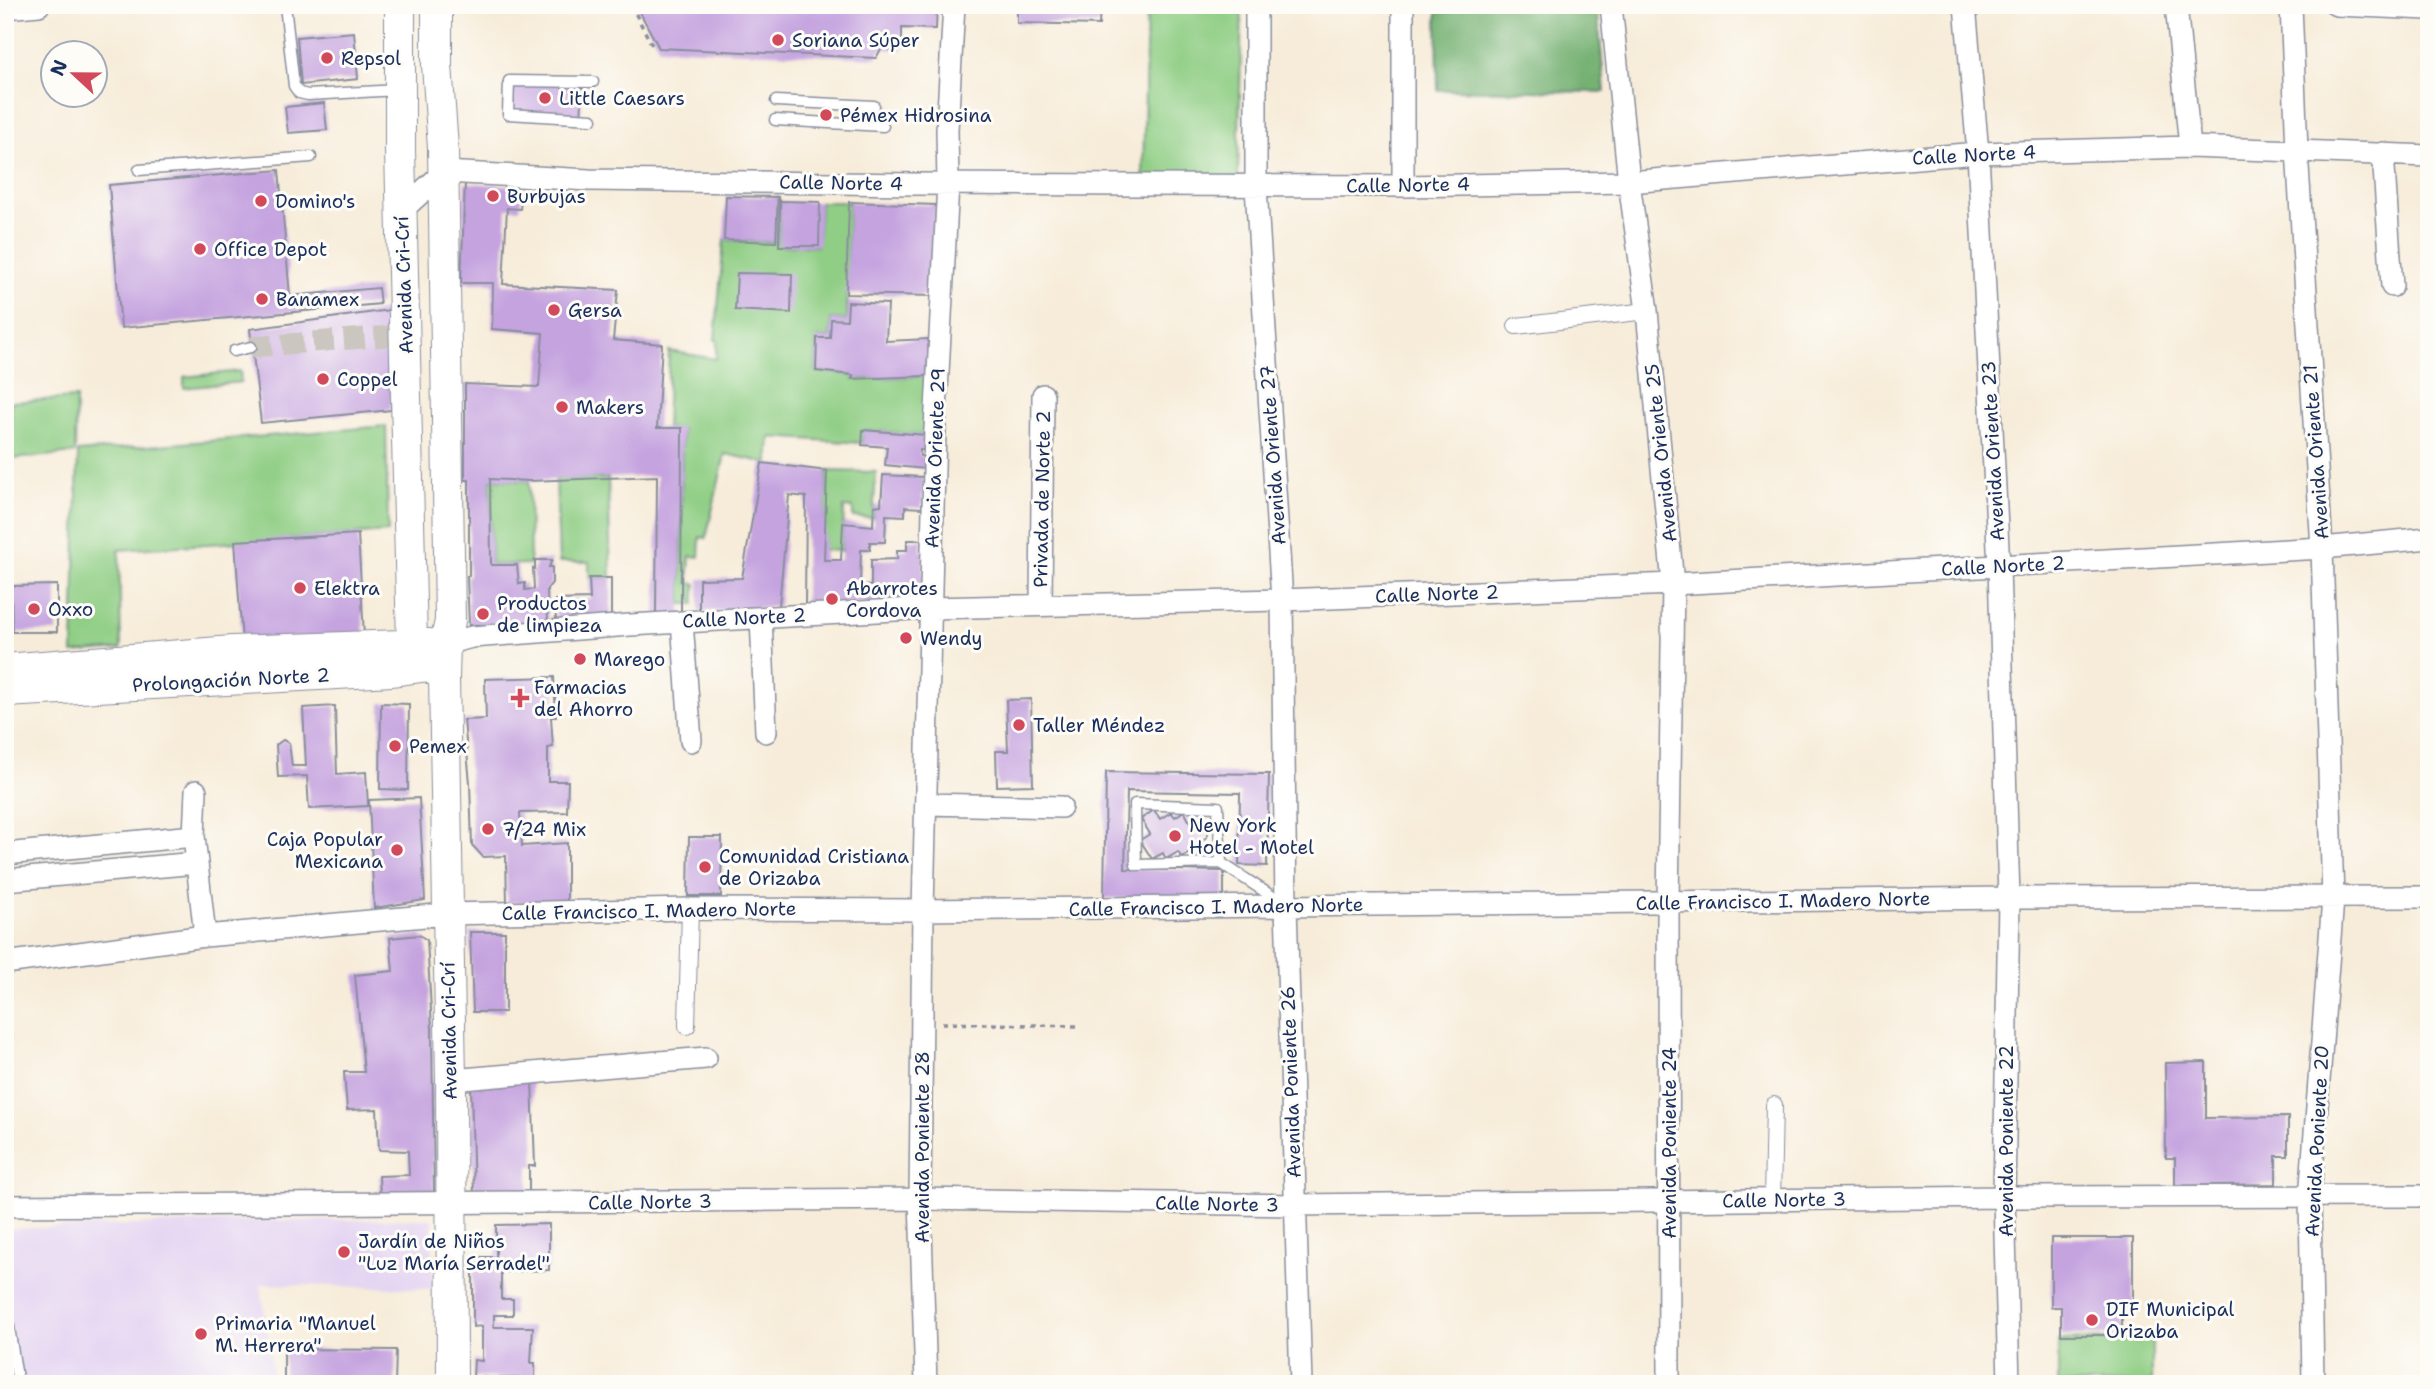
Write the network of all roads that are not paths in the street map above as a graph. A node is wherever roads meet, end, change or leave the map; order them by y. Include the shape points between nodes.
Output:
1 (39, 5) edge
2 (285, 5) edge
3 (400, 5) edge
4 (437, 5) edge
5 (954, 5) edge
6 (1256, 5) edge
7 (1403, 5) edge
8 (1611, 5) edge
9 (1965, 5) edge
10 (2176, 5) edge
11 (2291, 5) edge
12 (2336, 5) edge
13 (5, 8) edge
14 (2429, 9) edge
15 (593, 82) dead end
16 (399, 90) junction
17 (776, 101) dead end
18 (874, 106) dead end
19 (592, 119) dead end
20 (775, 120) dead end
21 (883, 125) dead end
22 (2190, 146) junction
23 (2297, 150) junction
24 (1978, 153) junction
25 (2383, 153) junction
26 (2429, 156) edge
27 (311, 157) dead end
28 (139, 170) dead end
29 (444, 172) junction
30 (1629, 182) junction
31 (948, 184) junction
32 (1403, 186) junction
33 (1256, 187) junction
34 (402, 210) junction
35 (2392, 286) dead end
36 (1647, 311) junction
37 (1516, 326) dead end
38 (251, 347) tunnel mouth
39 (234, 351) dead end
40 (1043, 394) dead end
41 (2429, 538) edge
42 (2322, 548) junction
43 (1999, 567) junction
44 (1674, 584) junction
45 (1282, 600) junction
46 (1041, 604) junction
47 (931, 608) junction
48 (761, 618) junction
49 (682, 622) junction
50 (432, 658) junction
51 (5, 669) edge
52 (5, 692) edge
53 (766, 732) dead end
54 (691, 741) dead end
55 (196, 791) dead end
56 (926, 804) junction
57 (1061, 807) dead end
58 (194, 836) junction
59 (5, 854) edge
60 (197, 863) junction
61 (1221, 863) junction
62 (5, 880) edge
63 (2429, 897) edge
64 (2009, 898) junction
65 (2333, 899) junction
66 (1668, 903) junction
67 (1286, 906) junction
68 (690, 909) junction
69 (923, 910) junction
70 (447, 914) junction
71 (205, 936) junction
72 (5, 963) edge
73 (687, 1026) dead end
74 (706, 1058) dead end
75 (451, 1080) junction
76 (1774, 1105) dead end
77 (2429, 1196) edge
78 (2004, 1197) junction
79 (2310, 1198) junction
80 (920, 1199) junction
81 (1669, 1201) junction
82 (1772, 1201) junction
83 (452, 1204) junction
84 (1295, 1205) junction
85 (5, 1206) edge
86 (5, 1302) edge
87 (18, 1384) edge
88 (452, 1384) edge
89 (926, 1384) edge
90 (1301, 1384) edge
91 (1669, 1384) edge
92 (2009, 1384) edge
93 (2313, 1384) edge

1 - 13 street
2 - 16 lane via 293,86 299,93
3 - 16 main road, Avenida Cri-Crí
4 - 29 main road, Avenida Cri-Crí
5 - 31 street, Avenida Oriente 29
6 - 33 street, Avenida Oriente 27
7 - 32 street
8 - 30 street, Avenida Oriente 25
9 - 24 street, Avenida Oriente 23
10 - 22 street
11 - 23 street, Avenida Oriente 21
12 - 14 street
15 - 19 lane via 509,81 508,114
16 - 34 main road, Avenida Cri-Crí
17 - 18 lane
20 - 21 lane
22 - 23 street, Calle Norte 4
22 - 24 street, Calle Norte 4
23 - 25 street, Calle Norte 4
23 - 42 street, Avenida Oriente 21
24 - 30 street, Calle Norte 4
24 - 43 street, Avenida Oriente 23
25 - 26 street, Calle Norte 4
25 - 35 street
27 - 28 lane
29 - 31 street, Calle Norte 4 via 589,180
29 - 34 street
29 - 50 main road, Avenida Cri-Crí via 450,621
30 - 32 street, Calle Norte 4
30 - 36 street, Avenida Oriente 25
31 - 33 street, Calle Norte 4
31 - 47 street, Avenida Oriente 29
32 - 33 street, Calle Norte 4
33 - 45 street, Avenida Oriente 27
34 - 50 main road, Avenida Cri-Crí via 397,335
36 - 37 street
36 - 44 street, Avenida Oriente 25
38 - 39 lane
40 - 46 street, Privada de Norte 2
41 - 42 street, Calle Norte 2
42 - 43 street, Calle Norte 2
42 - 65 street, Avenida Oriente 21
43 - 44 street, Calle Norte 2
43 - 64 street, Avenida Oriente 23
44 - 45 street, Calle Norte 2
44 - 66 street, Avenida Oriente 25
45 - 46 street, Calle Norte 2
45 - 67 street, Avenida Oriente 27
46 - 47 street, Calle Norte 2
47 - 48 street, Calle Norte 2
47 - 56 street, Avenida Oriente 29
48 - 49 street, Calle Norte 2
48 - 53 street
49 - 50 street, Calle Norte 2 via 472,638
49 - 54 street
50 - 51 main road, Prolongación Norte 2 via 232,652
50 - 52 main road, Prolongación Norte 2 via 392,671
50 - 70 main road, Avenida Cri-Crí
55 - 58 street
56 - 57 street
56 - 69 street, Avenida Oriente 29
58 - 59 street
58 - 60 street
60 - 62 street
60 - 71 street
61 - 61 lane via 1219,807 1135,804 1136,865
61 - 67 lane
63 - 65 street, Calle Francisco I. Madero Norte
64 - 65 street, Calle Francisco I. Madero Norte
64 - 66 street, Calle Francisco I. Madero Norte
64 - 78 street, Avenida Poniente 22
65 - 79 street, Avenida Poniente 20
66 - 67 street, Calle Francisco I. Madero Norte
66 - 81 street, Avenida Poniente 24
67 - 69 street, Calle Francisco I. Madero Norte
67 - 84 street, Avenida Poniente 26
68 - 69 street, Calle Francisco I. Madero Norte
68 - 70 street, Calle Francisco I. Madero Norte
68 - 73 street
69 - 80 street, Avenida Poniente 28
70 - 71 street, Calle Francisco I. Madero Norte
70 - 75 main road, Avenida Cri-Crí
71 - 72 street, Calle Francisco I. Madero Norte
74 - 75 street
75 - 83 main road, Avenida Cri-Crí
76 - 82 street
77 - 79 street, Calle Norte 3
78 - 79 street, Calle Norte 3
78 - 82 street, Calle Norte 3
78 - 92 street, Avenida Poniente 22
79 - 93 street, Avenida Poniente 20
80 - 83 street, Calle Norte 3
80 - 84 street, Calle Norte 3
80 - 89 street, Avenida Poniente 28
81 - 82 street, Calle Norte 3
81 - 84 street, Calle Norte 3
81 - 91 street, Avenida Poniente 24
83 - 85 street, Calle Norte 3
83 - 88 main road, Avenida Cri-Crí
84 - 90 street, Avenida Poniente 26
86 - 87 lane

